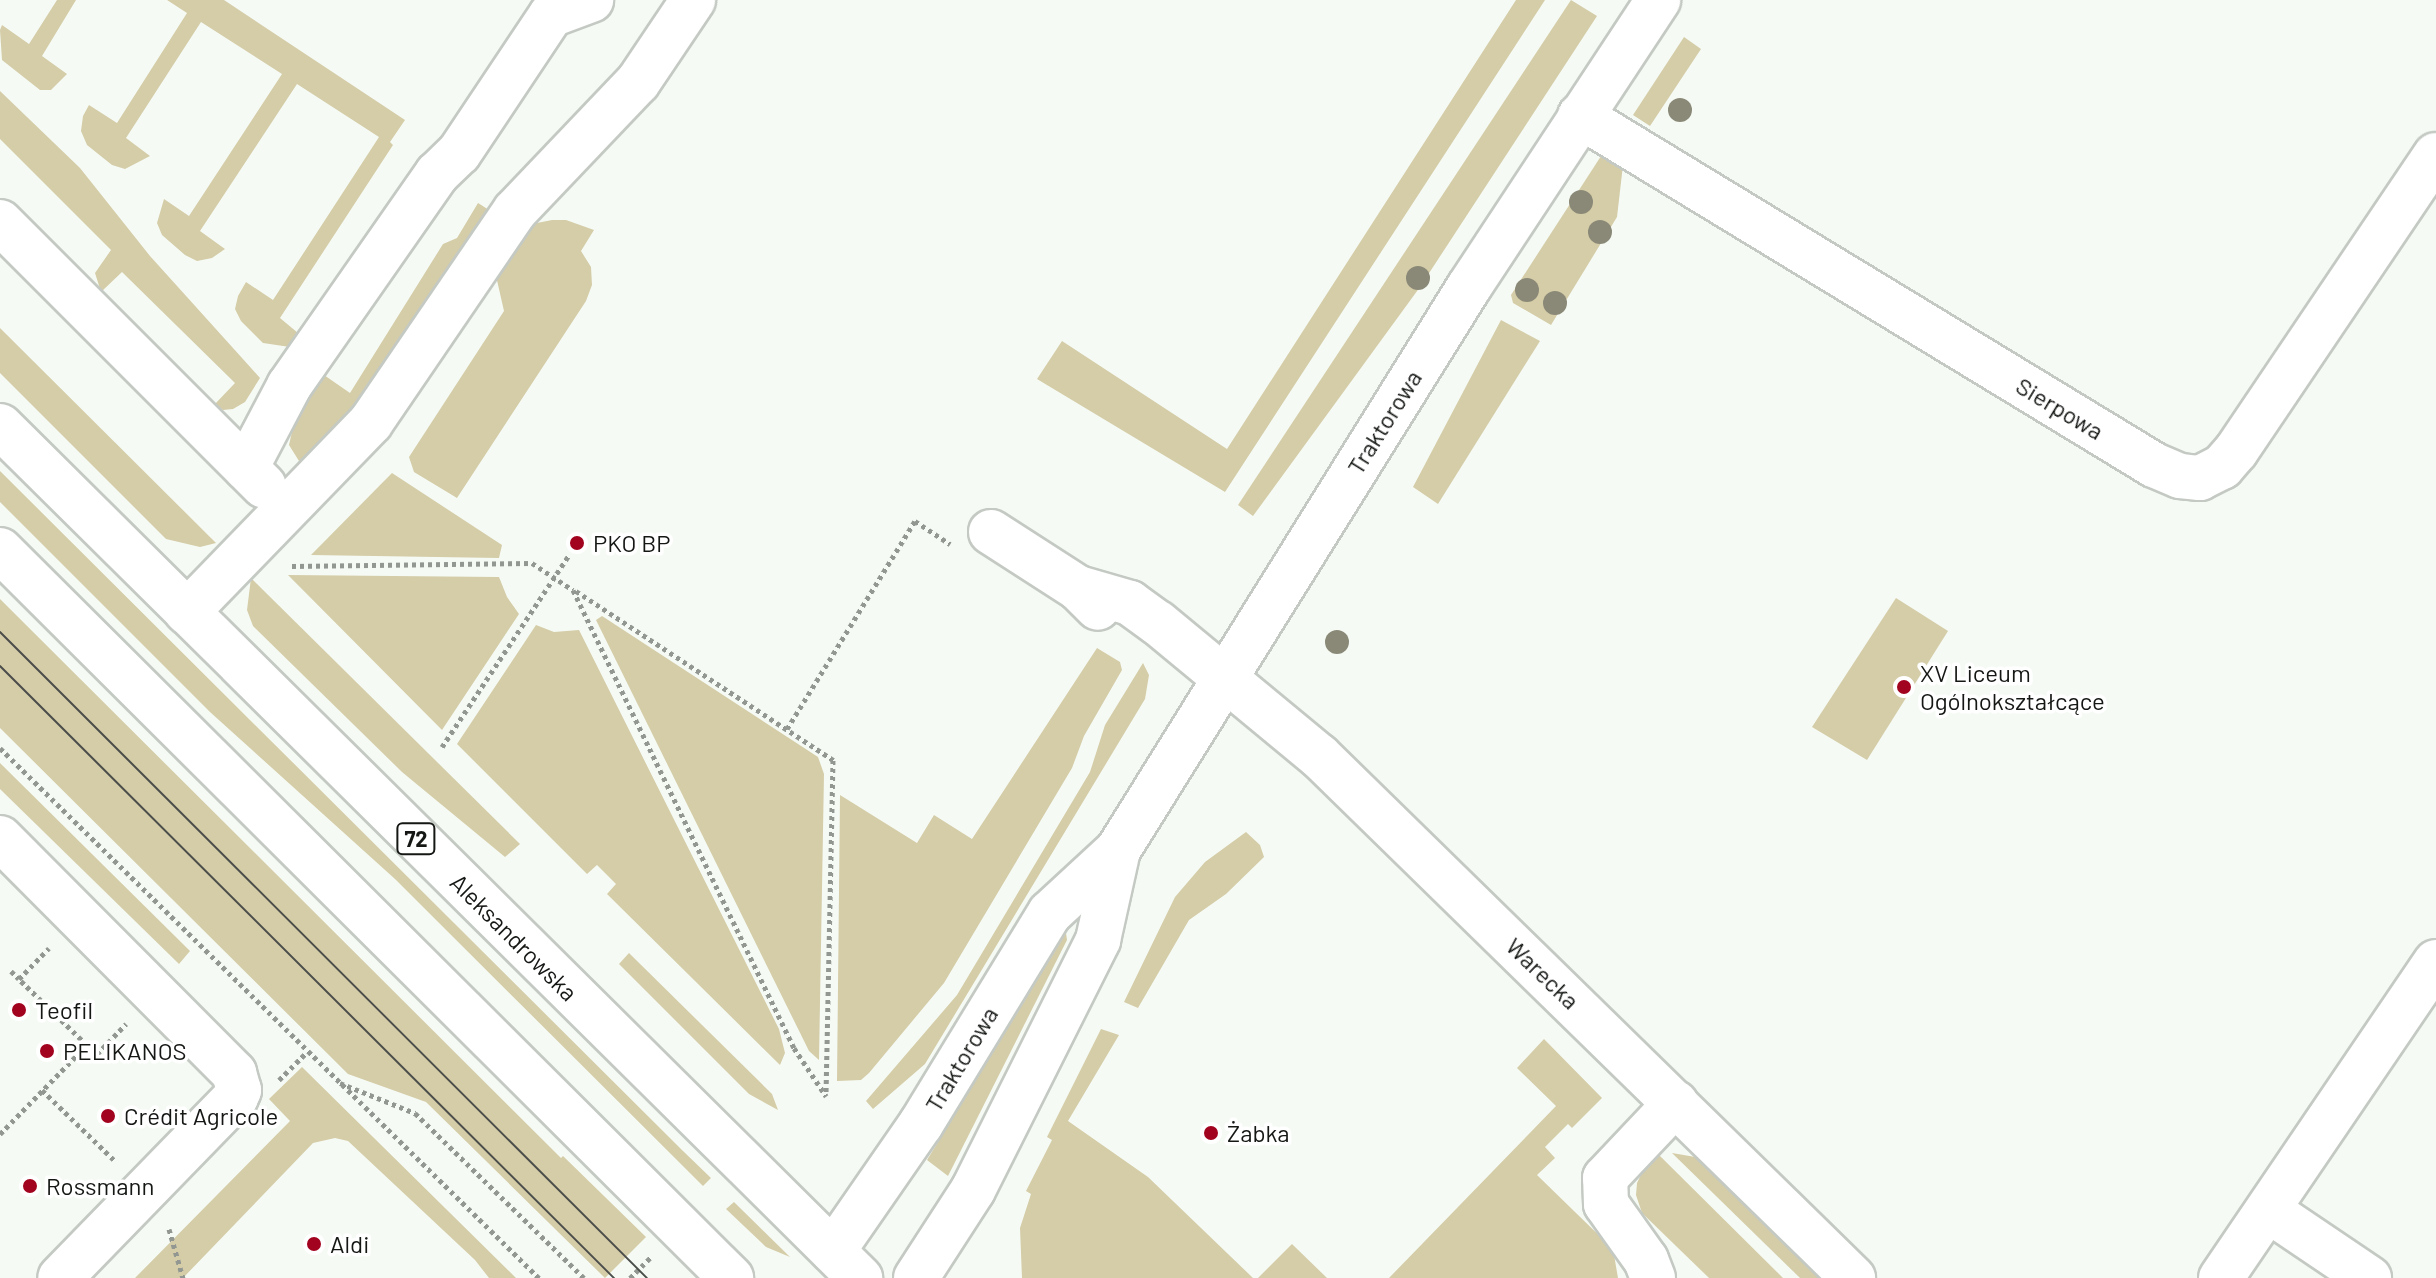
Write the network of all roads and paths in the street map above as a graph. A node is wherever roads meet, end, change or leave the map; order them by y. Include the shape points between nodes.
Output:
1 (591, 0) edge
2 (693, 0) edge
3 (1658, 0) edge
4 (1580, 116) junction
5 (2436, 155) edge
6 (0, 222) edge
7 (0, 426) edge
8 (246, 468) junction
9 (286, 508) junction
10 (976, 541) joint
11 (0, 550) edge
12 (569, 555) dead end
13 (279, 567) dead end
14 (556, 578) junction
15 (573, 590) junction
16 (187, 612) junction
17 (1226, 676) junction
18 (787, 729) junction
19 (442, 747) dead end
20 (0, 748) edge
21 (0, 838) edge
22 (1118, 850) junction
23 (50, 946) dead end
24 (2436, 962) edge
25 (11, 971) dead end
26 (19, 979) junction
27 (128, 1022) dead end
28 (87, 1045) junction
29 (335, 1081) junction
30 (42, 1090) junction
31 (1676, 1103) junction
32 (0, 1134) edge
33 (145, 1190) junction
34 (2268, 1210) junction
35 (659, 1249) dead end
36 (836, 1269) edge
37 (60, 1278) edge
38 (539, 1278) edge
39 (584, 1278) edge
40 (630, 1278) edge
41 (731, 1278) edge
42 (916, 1278) edge
43 (1653, 1278) edge
44 (1853, 1278) edge
45 (2221, 1278) edge
46 (2369, 1278) edge

1 - 8 street via 551,15 459,153 437,174 289,386
2 - 9 street via 638,82 515,211 386,404
3 - 4 street, Traktorowa
4 - 5 street, Sierpowa via 2154,465 2200,478 2222,467 2236,451
4 - 17 street, Traktorowa
6 - 8 street
7 - 16 street, Aleksandrowska / 72
8 - 9 street
9 - 16 street
10 - 17 street, Warecka via 1078,588 1130,603
10 - 18 path via 915,521
11 - 41 street
12 - 14 path
13 - 14 path via 532,563
14 - 15 path
14 - 19 path
15 - 18 path
15 - 18 path via 794,1048 826,1096 833,760
16 - 36 street, Aleksandrowska / 72
17 - 22 street, Traktorowa
17 - 31 street, Warecka via 1368,801
20 - 29 path
21 - 33 street via 234,1073 236,1097
22 - 36 street, Traktorowa via 1050,913
22 - 42 street, Traktorowa via 1098,940 973,1190
23 - 26 path
24 - 34 street
25 - 26 path
26 - 28 path
27 - 28 path via 97,1054
28 - 30 path
29 - 38 path
29 - 39 path via 415,1113
30 - 32 path
30 - 33 path
31 - 43 street via 1605,1178 1606,1204
31 - 44 street, Warecka
33 - 37 street
34 - 45 street
34 - 46 street
35 - 40 path

